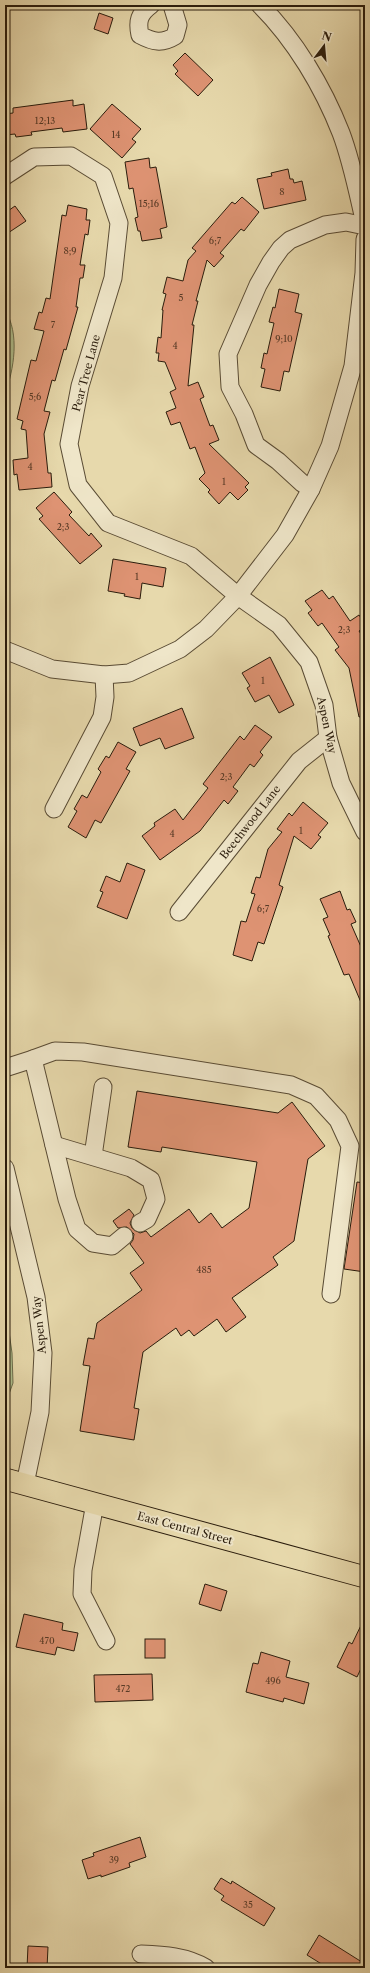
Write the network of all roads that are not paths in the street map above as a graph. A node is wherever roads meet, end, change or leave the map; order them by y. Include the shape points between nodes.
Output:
1 (150, 5) edge
2 (172, 5) edge
3 (260, 5) edge
4 (5, 176) edge
5 (365, 225) edge
6 (365, 239) edge
7 (311, 489) junction
8 (238, 596) junction
9 (5, 650) edge
10 (104, 675) junction
11 (328, 738) junction
12 (54, 809) dead end
13 (365, 832) edge
14 (179, 912) dead end
15 (33, 1059) junction
16 (5, 1068) edge
17 (103, 1087) dead end
18 (54, 1145) junction
19 (93, 1156) junction
20 (5, 1168) edge
21 (140, 1223) dead end
22 (124, 1236) dead end
23 (331, 1294) dead end
24 (5, 1479) edge
25 (25, 1484) junction
26 (95, 1503) junction
27 (365, 1577) edge
28 (106, 1641) dead end
29 (141, 1954) dead end
30 (206, 1968) edge

1 - 2 street via 142,11 138,25 140,35 151,41 165,42 175,36 178,25
3 - 5 street via 292,44 324,94 341,134
4 - 8 street, Pear Tree Lane via 34,157 71,156 104,176 119,223 113,278 80,386 70,444 78,485 108,523 191,556
5 - 7 street via 346,222 325,225 286,244 271,262 258,285 228,354 230,387 256,445 278,460
6 - 7 street via 364,273 353,366 330,446
7 - 8 street via 284,535
8 - 10 street via 206,629 180,649 129,673
8 - 11 street, Aspen Way via 279,625 309,662 324,706
9 - 10 street via 52,669
10 - 12 street via 105,697 102,717
11 - 13 street, Aspen Way via 341,783
11 - 14 street, Beechwood Lane via 299,761
15 - 16 street
15 - 18 street
15 - 23 street via 55,1051 83,1052 291,1085 316,1096 338,1120 350,1146
17 - 19 street
18 - 19 street
18 - 22 street via 77,1229 93,1243 112,1246
19 - 21 street via 131,1168 151,1180 156,1198 146,1219
20 - 25 street, Aspen Way via 36,1297 43,1353 40,1412
24 - 25 main road, East Central Street
25 - 26 main road, East Central Street
26 - 27 main road, East Central Street
26 - 28 street via 83,1570 82,1594
29 - 30 street via 170,1955

